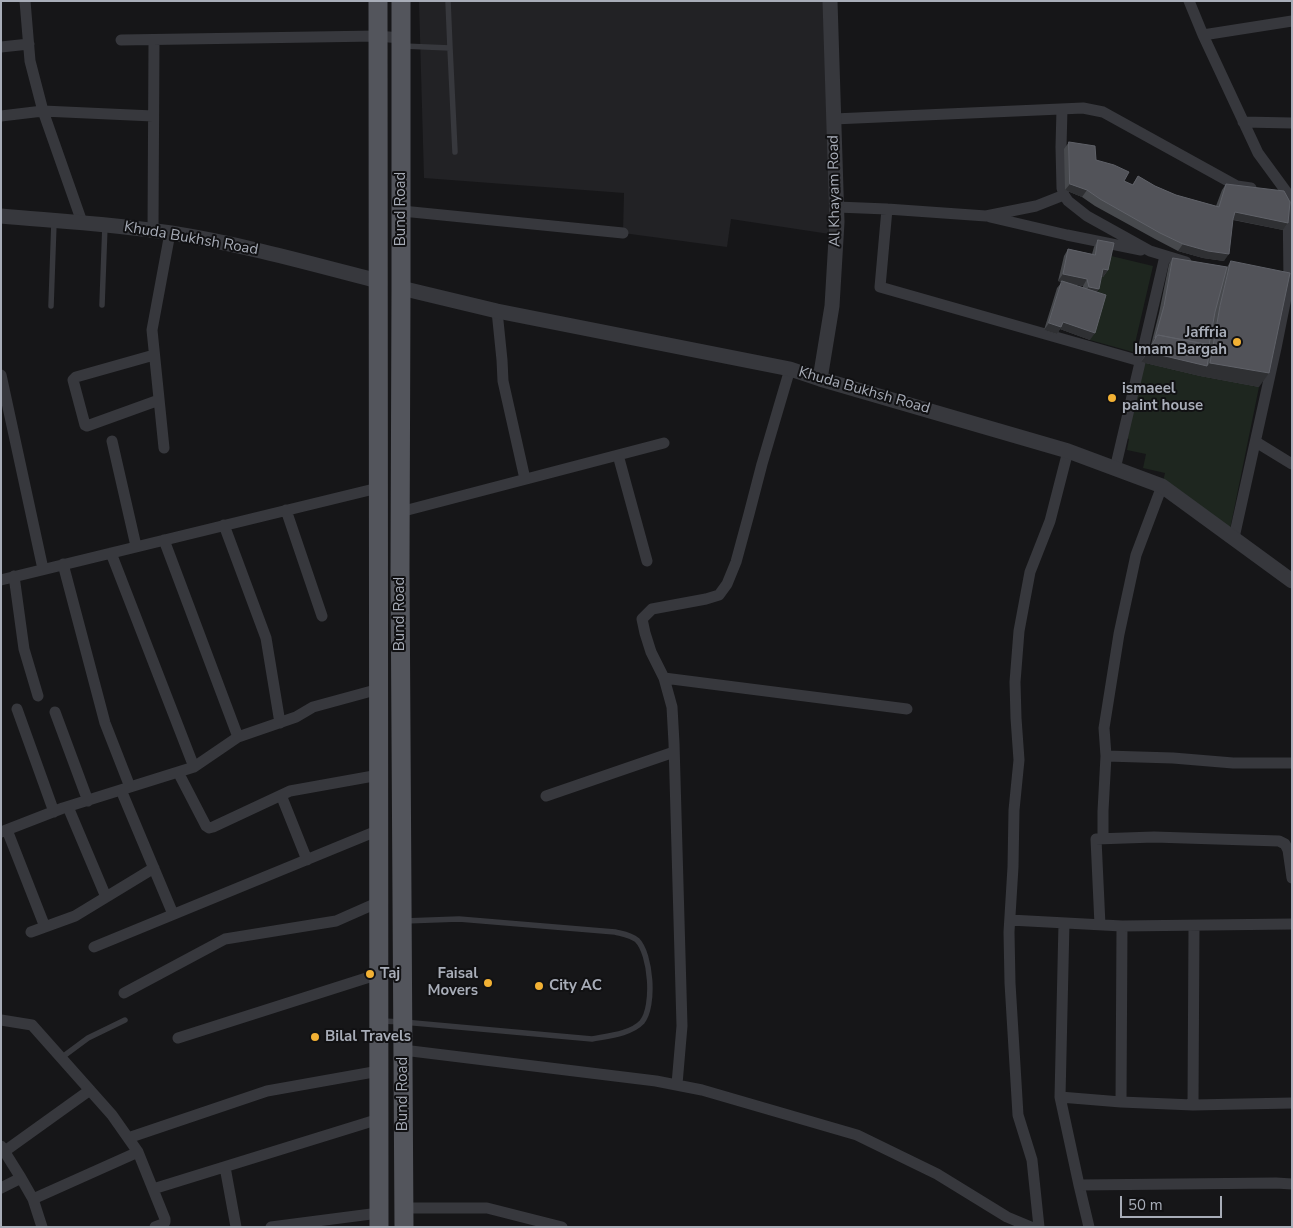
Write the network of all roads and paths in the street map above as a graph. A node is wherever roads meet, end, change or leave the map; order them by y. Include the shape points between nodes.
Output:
1 (25, 1) edge
2 (378, 1) edge
3 (401, 1) edge
4 (448, 1) edge
5 (830, 1) edge
6 (1189, 1) edge
7 (1292, 21) edge
8 (1203, 35) junction
9 (377, 36) junction
10 (121, 40) dead end
11 (154, 40) junction
12 (400, 42) junction
13 (29, 44) junction
14 (1, 47) edge
15 (450, 48) junction
16 (1062, 109) junction
17 (43, 111) junction
18 (1, 116) edge
19 (153, 116) junction
20 (834, 119) junction
21 (1243, 122) junction
22 (1292, 123) edge
23 (455, 152) dead end
24 (1290, 193) edge
25 (1064, 195) junction
26 (837, 207) junction
27 (887, 209) junction
28 (402, 211) junction
29 (1, 216) edge
30 (986, 216) junction
31 (54, 220) junction
32 (82, 222) junction
33 (106, 225) junction
34 (153, 231) junction
35 (170, 233) junction
36 (623, 233) dead end
37 (1150, 251) junction
38 (1165, 256) junction
39 (1196, 265) edge
40 (1287, 278) edge
41 (378, 281) junction
42 (401, 288) junction
43 (102, 305) dead end
44 (51, 306) dead end
45 (497, 311) junction
46 (154, 355) junction
47 (1140, 361) junction
48 (790, 369) junction
49 (1, 376) edge
50 (820, 379) junction
51 (159, 400) junction
52 (112, 442) dead end
53 (1256, 442) junction
54 (664, 443) dead end
55 (164, 448) dead end
56 (1068, 451) junction
57 (618, 455) junction
58 (1292, 464) edge
59 (1115, 469) junction
60 (525, 479) junction
61 (1162, 486) junction
62 (378, 488) junction
63 (286, 510) junction
64 (400, 512) junction
65 (224, 525) junction
66 (1235, 533) dead end
67 (164, 540) junction
68 (136, 546) junction
69 (111, 553) junction
70 (647, 561) dead end
71 (63, 564) junction
72 (43, 569) junction
73 (14, 576) junction
74 (1, 580) edge
75 (1292, 581) edge
76 (322, 616) dead end
77 (664, 678) junction
78 (379, 689) junction
79 (38, 696) dead end
80 (17, 709) dead end
81 (907, 709) dead end
82 (55, 712) dead end
83 (280, 723) junction
84 (238, 737) junction
85 (674, 752) junction
86 (1106, 756) junction
87 (1292, 763) edge
88 (194, 766) junction
89 (178, 772) junction
90 (379, 775) junction
91 (126, 788) junction
92 (281, 795) junction
93 (546, 796) dead end
94 (88, 800) junction
95 (68, 807) junction
96 (54, 812) junction
97 (379, 830) junction
98 (4, 831) edge
99 (1103, 838) junction
100 (307, 860) junction
101 (154, 868) junction
102 (1292, 878) edge
103 (106, 897) junction
104 (380, 902) junction
105 (174, 914) junction
106 (1010, 920) junction
107 (403, 921) junction
108 (1064, 923) junction
109 (1292, 924) edge
110 (1100, 925) junction
111 (1122, 926) junction
112 (1194, 926) junction
113 (45, 927) junction
114 (31, 932) dead end
115 (94, 947) dead end
116 (379, 974) junction
117 (124, 993) dead end
118 (2, 1017) edge
119 (125, 1020) dead end
120 (380, 1021) junction
121 (403, 1022) junction
122 (178, 1038) dead end
123 (403, 1050) junction
124 (61, 1058) junction
125 (379, 1071) junction
126 (676, 1084) junction
127 (90, 1090) junction
128 (1060, 1097) junction
129 (1121, 1102) junction
130 (1292, 1104) edge
131 (1194, 1105) junction
132 (379, 1119) junction
133 (128, 1138) junction
134 (3, 1149) edge
135 (138, 1152) junction
136 (225, 1167) junction
137 (21, 1178) junction
138 (1292, 1184) edge
139 (1079, 1185) junction
140 (1, 1188) edge
141 (153, 1189) junction
142 (33, 1199) junction
143 (404, 1218) edge
144 (379, 1220) edge
145 (1006, 1222) edge
146 (42, 1227) edge
147 (155, 1227) edge
148 (236, 1227) edge
149 (271, 1227) edge
150 (562, 1227) edge
151 (1031, 1227) edge
152 (1039, 1227) edge
153 (1090, 1227) edge

1 - 13 street
2 - 9 main road, Bund Road
3 - 12 main road, Bund Road
4 - 15 lane
5 - 20 street, Al Khayam Road
6 - 8 street
7 - 8 street
8 - 21 street
9 - 11 street
9 - 12 street
9 - 41 main road, Bund Road
10 - 11 street
11 - 19 street
12 - 15 lane
12 - 28 main road, Bund Road
13 - 14 street
13 - 17 street
15 - 23 lane
16 - 20 street
16 - 24 street via 1103,112 1237,186
16 - 25 street
17 - 18 street
17 - 19 street
17 - 32 street
19 - 34 street
20 - 26 street, Al Khayam Road
21 - 22 street
21 - 24 street via 1258,153
24 - 40 street
25 - 30 street via 1036,206
25 - 37 street via 1087,216
26 - 27 street
26 - 50 street, Al Khayam Road via 832,306
27 - 30 street
27 - 47 street via 880,287
28 - 36 street
28 - 42 main road, Bund Road
29 - 31 street, Khuda Bukhsh Road
30 - 37 street
31 - 32 street, Khuda Bukhsh Road
31 - 44 lane
32 - 33 street, Khuda Bukhsh Road
33 - 34 street, Khuda Bukhsh Road
33 - 43 lane
34 - 35 street, Khuda Bukhsh Road
35 - 41 street, Khuda Bukhsh Road via 252,248
35 - 46 street via 152,330
37 - 38 street
38 - 39 street
38 - 47 street
40 - 53 street
41 - 62 main road, Bund Road
42 - 45 street, Khuda Bukhsh Road
42 - 64 main road, Bund Road
45 - 48 street, Khuda Bukhsh Road
45 - 60 street via 503,381
46 - 51 street
46 - 51 street via 73,380 85,425 88,426
47 - 59 street
48 - 50 street, Khuda Bukhsh Road
48 - 77 street via 727,584 719,595 652,609 642,619 651,652
49 - 72 street
50 - 56 street, Khuda Bukhsh Road
51 - 55 street
52 - 68 street
53 - 58 street
53 - 66 street
54 - 57 street
56 - 59 street, Khuda Bukhsh Road
56 - 106 street via 1050,521 1030,572 1020,631 1015,682 1019,760
57 - 60 street
57 - 70 street
59 - 61 street, Khuda Bukhsh Road
60 - 64 street
61 - 75 street, Khuda Bukhsh Road
61 - 86 street via 1136,555 1119,634 1104,728
62 - 63 street
62 - 78 main road, Bund Road
63 - 65 street
63 - 76 street
64 - 107 main road, Bund Road
65 - 67 street
65 - 83 street via 266,638
67 - 68 street
67 - 84 street
68 - 69 street
69 - 71 street
69 - 88 street
71 - 72 street
71 - 91 street via 105,723
72 - 73 street
73 - 74 street
73 - 79 street via 24,649
77 - 81 street
77 - 85 street via 672,707
78 - 83 street via 313,707
78 - 90 main road, Bund Road
80 - 96 street
82 - 94 street
83 - 84 street
84 - 88 street
85 - 93 street
85 - 126 street via 682,1026
86 - 87 street
86 - 99 street
88 - 89 street
89 - 91 street
89 - 92 street via 209,828
90 - 92 street
90 - 97 main road, Bund Road
91 - 94 street
91 - 101 street
92 - 100 street
94 - 95 street
95 - 96 street
95 - 103 street
96 - 98 street
97 - 100 street
97 - 104 main road, Bund Road
98 - 113 street
99 - 102 street via 1279,841 1288,850
99 - 110 street via 1096,839
100 - 105 street
101 - 103 street
101 - 105 street
103 - 113 street via 75,916
104 - 116 main road, Bund Road
104 - 117 street via 336,921 225,939
105 - 115 street
106 - 108 street
106 - 152 street via 1010,982 1018,1115 1032,1160
107 - 121 main road, Bund Road
107 - 121 lane via 458,919 628,935 638,941 646,958 650,981 649,1007 642,1021 630,1030 599,1038
108 - 110 street
108 - 128 street
109 - 112 street
110 - 111 street
111 - 112 street
111 - 129 street
112 - 131 street
113 - 114 street
116 - 120 main road, Bund Road
116 - 122 street
118 - 124 street via 32,1025
119 - 124 lane via 88,1038
120 - 121 lane
120 - 125 main road, Bund Road
121 - 123 main road, Bund Road
123 - 126 street
123 - 143 main road, Bund Road
124 - 127 street
125 - 132 main road, Bund Road
125 - 133 street via 267,1091
126 - 145 street via 857,1135 937,1174
127 - 133 street
127 - 134 street
128 - 129 street
128 - 139 street
129 - 131 street
130 - 131 street
132 - 136 street
132 - 144 main road, Bund Road
133 - 135 street
134 - 137 street
135 - 141 street
135 - 142 street
136 - 141 street
136 - 148 street
137 - 140 street
137 - 142 street
138 - 139 street
139 - 153 street
141 - 147 street via 165,1219 163,1224
142 - 146 street
143 - 150 street via 487,1208
144 - 149 street
145 - 151 street

